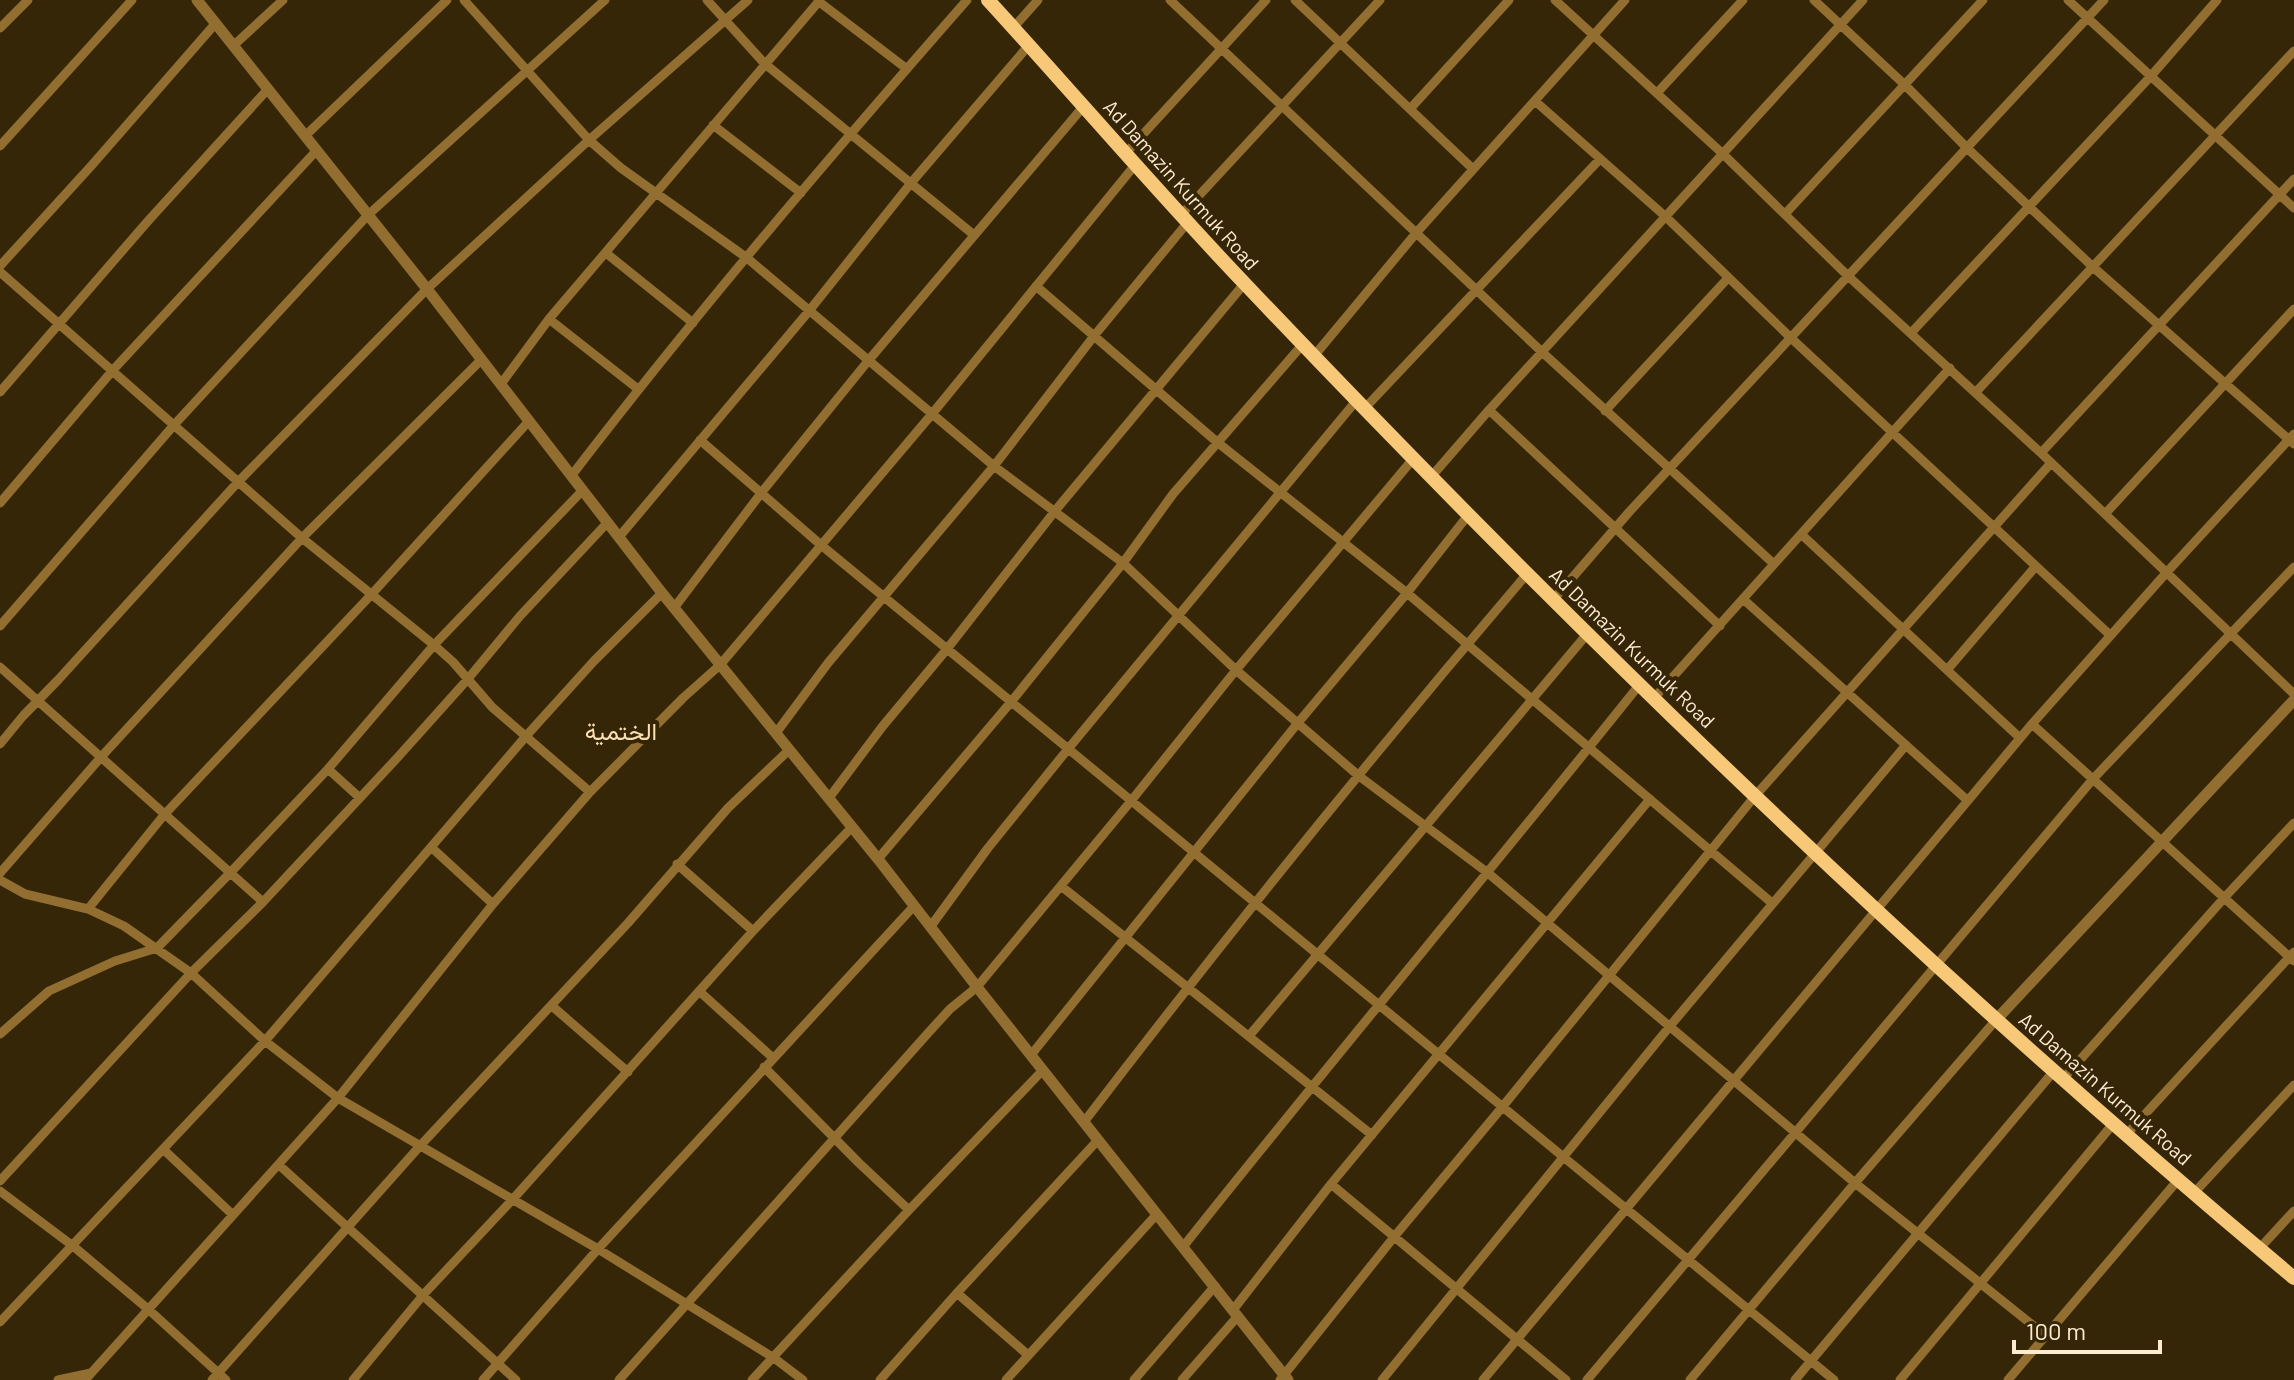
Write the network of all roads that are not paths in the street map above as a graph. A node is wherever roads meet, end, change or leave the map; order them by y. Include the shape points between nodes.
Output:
1 (28, 0) edge
2 (132, 0) edge
3 (197, 0) edge
4 (283, 0) edge
5 (447, 0) edge
6 (464, 0) edge
7 (605, 0) edge
8 (707, 0) edge
9 (748, 0) edge
10 (967, 0) edge
11 (988, 0) edge
12 (1038, 0) edge
13 (1170, 0) edge
14 (1266, 0) edge
15 (1295, 0) edge
16 (1380, 0) edge
17 (1509, 0) edge
18 (1555, 0) edge
19 (1625, 0) edge
20 (1743, 0) edge
21 (1814, 0) edge
22 (1863, 0) edge
23 (1983, 0) edge
24 (2068, 0) edge
25 (2104, 0) edge
26 (2217, 0) edge
27 (819, 1) edge
28 (2087, 17) junction
29 (725, 20) junction
30 (215, 24) junction
31 (1841, 24) junction
32 (0, 28) edge
33 (1013, 28) junction
34 (1595, 36) junction
35 (1341, 43) junction
36 (1029, 45) junction
37 (233, 46) junction
38 (1222, 48) junction
39 (2294, 51) edge
40 (764, 63) junction
41 (907, 69) junction
42 (527, 70) junction
43 (2151, 76) junction
44 (1905, 85) junction
45 (268, 89) junction
46 (1657, 93) junction
47 (1535, 101) junction
48 (1284, 106) junction
49 (1083, 107) junction
50 (1410, 109) junction
51 (713, 125) junction
52 (850, 135) junction
53 (2214, 135) junction
54 (305, 136) junction
55 (589, 140) junction
56 (0, 146) edge
57 (1967, 148) junction
58 (317, 150) junction
59 (1723, 154) junction
60 (1600, 159) junction
61 (1130, 160) junction
62 (1473, 169) junction
63 (2294, 179) edge
64 (911, 183) junction
65 (657, 193) junction
66 (801, 193) junction
67 (2279, 195) junction
68 (2029, 206) junction
69 (2294, 208) edge
70 (1785, 214) junction
71 (368, 215) junction
72 (1666, 217) junction
73 (1185, 219) junction
74 (1417, 232) junction
75 (974, 235) junction
76 (606, 253) junction
77 (747, 258) junction
78 (2093, 267) junction
79 (0, 269) edge
80 (1848, 276) junction
81 (1728, 278) junction
82 (1244, 284) junction
83 (1036, 286) junction
84 (1476, 288) junction
85 (427, 289) junction
86 (2294, 309) edge
87 (809, 311) junction
88 (549, 319) junction
89 (693, 323) junction
90 (59, 325) junction
91 (2161, 325) junction
92 (1911, 333) junction
93 (1094, 336) junction
94 (1791, 338) junction
95 (1303, 344) junction
96 (1542, 352) junction
97 (1314, 356) junction
98 (481, 360) junction
99 (868, 361) junction
100 (1950, 368) junction
101 (113, 370) junction
102 (2226, 383) junction
103 (501, 384) junction
104 (638, 389) junction
105 (1157, 390) junction
106 (0, 392) edge
107 (1976, 392) junction
108 (1360, 405) junction
109 (1489, 410) junction
110 (1605, 411) junction
111 (932, 414) junction
112 (529, 421) junction
113 (174, 425) junction
114 (1891, 432) junction
115 (2292, 439) edge
116 (700, 440) junction
117 (1217, 442) junction
118 (2041, 453) junction
119 (1413, 459) junction
120 (2051, 463) junction
121 (994, 466) junction
122 (1670, 470) junction
123 (572, 475) junction
124 (1431, 477) junction
125 (238, 482) junction
126 (583, 490) junction
127 (1282, 491) junction
128 (762, 492) junction
129 (0, 503) edge
130 (1055, 511) junction
131 (1469, 514) junction
132 (2105, 514) junction
133 (608, 522) junction
134 (1994, 527) junction
135 (1616, 528) junction
136 (1801, 534) junction
137 (619, 537) junction
138 (302, 538) junction
139 (1344, 541) junction
140 (821, 545) junction
141 (1123, 563) junction
142 (1774, 564) junction
143 (2036, 566) junction
144 (2294, 567) edge
145 (2167, 572) junction
146 (1527, 574) junction
147 (662, 593) junction
148 (1407, 593) junction
149 (370, 596) junction
150 (885, 597) junction
151 (1743, 599) junction
152 (1553, 600) junction
153 (674, 608) junction
154 (1178, 616) junction
155 (0, 626) edge
156 (1720, 626) junction
157 (1903, 629) junction
158 (1588, 633) junction
159 (2232, 633) junction
160 (2110, 635) junction
161 (434, 645) junction
162 (1467, 645) junction
163 (947, 649) junction
164 (720, 665) junction
165 (0, 667) edge
166 (1236, 670) junction
167 (1947, 670) junction
168 (467, 680) junction
169 (1640, 684) junction
170 (1846, 692) junction
171 (2294, 697) edge
172 (1654, 698) junction
173 (38, 699) junction
174 (1531, 699) junction
175 (1011, 702) junction
176 (1297, 724) junction
177 (2032, 724) junction
178 (776, 733) junction
179 (527, 735) junction
180 (2020, 738) junction
181 (0, 744) edge
182 (1906, 745) junction
183 (1589, 748) junction
184 (1068, 749) junction
185 (789, 750) junction
186 (102, 756) junction
187 (328, 769) junction
188 (1359, 776) junction
189 (2093, 779) junction
190 (590, 792) junction
191 (1755, 796) junction
192 (360, 798) junction
193 (829, 798) junction
194 (1650, 799) junction
195 (1967, 800) junction
196 (1131, 801) junction
197 (164, 815) junction
198 (2294, 823) edge
199 (1425, 826) junction
200 (852, 827) junction
201 (2163, 841) junction
202 (431, 847) junction
203 (1711, 851) junction
204 (1816, 853) junction
205 (1194, 854) junction
206 (878, 859) junction
207 (677, 864) junction
208 (0, 873) edge
209 (230, 873) junction
210 (1488, 873) junction
211 (4, 882) edge
212 (1061, 886) junction
213 (0, 894) edge
214 (2225, 897) junction
215 (263, 902) junction
216 (1772, 903) junction
217 (493, 904) junction
218 (1255, 904) junction
219 (914, 906) junction
220 (88, 909) junction
221 (1876, 909) junction
222 (1547, 923) junction
223 (931, 926) junction
224 (753, 931) junction
225 (1126, 936) junction
226 (157, 948) junction
227 (1317, 955) junction
228 (2293, 957) edge
229 (1936, 965) junction
230 (191, 973) junction
231 (1609, 975) junction
232 (1188, 986) junction
233 (977, 987) junction
234 (699, 991) junction
235 (1378, 1005) junction
236 (552, 1006) junction
237 (1996, 1020) junction
238 (1670, 1026) junction
239 (0, 1034) edge
240 (1249, 1036) junction
241 (265, 1041) junction
242 (1031, 1055) junction
243 (1438, 1055) junction
244 (773, 1058) junction
245 (764, 1067) junction
246 (1043, 1070) junction
247 (628, 1072) junction
248 (2058, 1075) junction
249 (1734, 1080) junction
250 (2294, 1085) edge
251 (1311, 1086) junction
252 (338, 1098) junction
253 (1502, 1107) junction
254 (1084, 1122) junction
255 (2113, 1124) junction
256 (1795, 1132) junction
257 (1372, 1135) junction
258 (2125, 1136) junction
259 (835, 1137) junction
260 (1098, 1140) junction
261 (419, 1147) junction
262 (164, 1150) junction
263 (1563, 1158) junction
264 (279, 1165) junction
265 (2178, 1180) junction
266 (0, 1181) edge
267 (1855, 1183) junction
268 (1331, 1184) junction
269 (0, 1191) edge
270 (2194, 1193) junction
271 (513, 1199) junction
272 (1626, 1209) junction
273 (909, 1210) junction
274 (2294, 1211) edge
275 (1157, 1214) junction
276 (233, 1215) junction
277 (349, 1227) junction
278 (1918, 1233) junction
279 (1394, 1237) junction
280 (73, 1246) junction
281 (1183, 1247) junction
282 (598, 1249) junction
283 (2259, 1249) junction
284 (1688, 1260) junction
285 (2294, 1278) edge
286 (1980, 1283) junction
287 (1215, 1286) junction
288 (1457, 1289) junction
289 (957, 1293) junction
290 (424, 1294) junction
291 (686, 1304) junction
292 (148, 1309) junction
293 (1749, 1310) junction
294 (1235, 1313) junction
295 (0, 1322) edge
296 (2045, 1335) junction
297 (1516, 1338) junction
298 (1028, 1355) junction
299 (774, 1358) junction
300 (1811, 1361) junction
301 (497, 1364) junction
302 (88, 1376) edge
303 (219, 1378) edge
304 (1284, 1378) edge
305 (58, 1380) edge
306 (353, 1380) edge
307 (483, 1380) edge
308 (516, 1380) edge
309 (619, 1380) edge
310 (752, 1380) edge
311 (803, 1380) edge
312 (880, 1380) edge
313 (1006, 1380) edge
314 (1134, 1380) edge
315 (1182, 1380) edge
316 (1382, 1380) edge
317 (1483, 1380) edge
318 (1566, 1380) edge
319 (1587, 1380) edge
320 (1690, 1380) edge
321 (1795, 1380) edge
322 (1834, 1380) edge
323 (1900, 1380) edge
324 (2008, 1380) edge

1 - 32 street
2 - 56 street
3 - 30 street
4 - 37 street
5 - 54 street
6 - 42 street
7 - 42 street
8 - 29 street
9 - 29 street
10 - 41 street
11 - 33 highway, Ad Damazin Kurmuk Road
12 - 33 street
13 - 38 street
14 - 38 street
15 - 35 street
16 - 35 street
17 - 50 street
18 - 34 street
19 - 34 street
20 - 46 street
21 - 31 street
22 - 31 street
23 - 44 street
24 - 28 street
25 - 28 street
26 - 43 street
27 - 40 street
27 - 41 street
28 - 43 street
28 - 57 street
29 - 40 street
29 - 55 street
30 - 37 street
30 - 79 street
31 - 44 street
31 - 59 street
33 - 36 highway, Ad Damazin Kurmuk Road
34 - 46 street
34 - 47 street
35 - 48 street
35 - 50 street
36 - 49 highway, Ad Damazin Kurmuk Road
36 - 64 street
37 - 45 street
38 - 48 street
38 - 61 street
39 - 53 street
40 - 51 street
40 - 52 street
41 - 52 street
42 - 55 street
42 - 71 street
43 - 53 street
43 - 68 street
44 - 57 street
44 - 70 street
45 - 54 street
45 - 90 street
46 - 59 street
47 - 60 street
47 - 62 street
48 - 73 street
48 - 74 street
49 - 61 highway, Ad Damazin Kurmuk Road
49 - 75 street
50 - 62 street
51 - 65 street
51 - 66 street
52 - 64 street
52 - 66 street
53 - 67 street
53 - 78 street
54 - 58 street
55 - 65 street
55 - 85 street
57 - 68 street
57 - 80 street
58 - 71 street
58 - 101 street
59 - 70 street
59 - 72 street
60 - 72 street
60 - 84 street
61 - 73 highway, Ad Damazin Kurmuk Road
61 - 83 street
62 - 74 street
63 - 67 street
64 - 75 street
64 - 87 street
65 - 76 street
65 - 77 street
66 - 77 street
67 - 69 street
67 - 91 street
68 - 78 street
68 - 92 street
70 - 80 street
71 - 85 street
71 - 113 street
72 - 81 street
72 - 96 street
73 - 82 highway, Ad Damazin Kurmuk Road
73 - 93 street
74 - 84 street
74 - 97 street
75 - 99 street
76 - 88 street
76 - 89 street
77 - 87 street
77 - 89 street
78 - 91 street
78 - 107 street
79 - 90 street
80 - 92 street
80 - 94 street
81 - 94 street
81 - 110 street
82 - 95 highway, Ad Damazin Kurmuk Road
82 - 105 street
83 - 93 street
83 - 111 street
84 - 96 street
84 - 108 street
85 - 98 street
85 - 125 street
86 - 102 street
87 - 99 street
87 - 116 street
88 - 103 street
88 - 104 street
89 - 104 street
90 - 101 street
90 - 106 street
91 - 102 street
91 - 118 street
92 - 100 street
93 - 105 street
93 - 121 street
94 - 114 street
94 - 122 street
95 - 97 highway, Ad Damazin Kurmuk Road
95 - 117 street
96 - 109 street
96 - 110 street
97 - 108 highway, Ad Damazin Kurmuk Road
98 - 103 street
98 - 138 street
99 - 111 street
99 - 128 street
100 - 107 street
100 - 114 street
101 - 113 street
101 - 129 street
102 - 115 street
102 - 132 street
103 - 112 street
104 - 123 street
105 - 117 street
105 - 130 street
107 - 118 street
108 - 119 highway, Ad Damazin Kurmuk Road
108 - 127 street
109 - 124 street
109 - 135 street
110 - 122 street
111 - 121 street
111 - 140 street
112 - 123 street
112 - 149 street
113 - 125 street
113 - 155 street
114 - 134 street
114 - 136 street
115 - 145 street
116 - 128 street
116 - 137 street
117 - 127 street
117 - 141 street
118 - 120 street
119 - 124 highway, Ad Damazin Kurmuk Road
119 - 139 street
120 - 132 street
120 - 134 street
121 - 130 street
121 - 150 street
122 - 135 street
122 - 142 street
123 - 126 street
124 - 131 highway, Ad Damazin Kurmuk Road
125 - 138 street
125 - 173 street
126 - 133 street
126 - 161 street
127 - 139 street
127 - 154 street
128 - 140 street
128 - 153 street
130 - 141 street
130 - 163 street
131 - 146 highway, Ad Damazin Kurmuk Road
131 - 148 street
132 - 145 street
133 - 137 street
133 - 168 street
134 - 143 street
134 - 157 street
135 - 152 street
135 - 156 street
136 - 142 street
136 - 157 street
137 - 147 street
138 - 149 street
138 - 186 street
139 - 148 street
139 - 166 street
140 - 150 street
140 - 164 street
141 - 154 street
141 - 175 street
142 - 151 street
143 - 160 street
143 - 167 street
144 - 159 street
145 - 159 street
145 - 160 street
146 - 152 highway, Ad Damazin Kurmuk Road
146 - 162 street
147 - 153 street
147 - 179 street
148 - 162 street
148 - 176 street
149 - 161 street
149 - 197 street
150 - 163 street
150 - 178 street
151 - 156 street
151 - 170 street
152 - 158 highway, Ad Damazin Kurmuk Road
153 - 164 street
154 - 166 street
154 - 184 street
156 - 172 street
157 - 167 street
157 - 170 street
158 - 169 highway, Ad Damazin Kurmuk Road
158 - 174 street
159 - 171 street
159 - 189 street
160 - 177 street
161 - 168 street
161 - 187 street
162 - 174 street
162 - 188 street
163 - 175 street
163 - 193 street
164 - 178 street
164 - 190 street
165 - 173 street
166 - 176 street
166 - 196 street
167 - 180 street
168 - 179 street
168 - 192 street
169 - 172 highway, Ad Damazin Kurmuk Road
169 - 183 street
170 - 182 street
170 - 191 street
171 - 201 street
172 - 191 highway, Ad Damazin Kurmuk Road
173 - 181 street
173 - 186 street
174 - 183 street
174 - 199 street
175 - 184 street
175 - 206 street
176 - 188 street
176 - 205 street
177 - 180 street
177 - 189 street
178 - 185 street
179 - 190 street
179 - 202 street
180 - 195 street
182 - 195 street
182 - 204 street
183 - 194 street
183 - 210 street
184 - 196 street
184 - 223 street
185 - 193 street
185 - 207 street
186 - 197 street
186 - 208 street
187 - 192 street
187 - 209 street
188 - 199 street
188 - 218 street
189 - 201 street
189 - 229 street
190 - 217 street
191 - 203 street
191 - 204 highway, Ad Damazin Kurmuk Road
192 - 215 street
193 - 200 street
194 - 203 street
194 - 222 street
195 - 221 street
196 - 205 street
196 - 212 street
197 - 209 street
197 - 220 street
198 - 214 street
199 - 210 street
199 - 227 street
200 - 206 street
200 - 224 street
201 - 214 street
201 - 237 street
202 - 217 street
202 - 241 street
203 - 216 street
203 - 231 street
204 - 216 street
204 - 221 highway, Ad Damazin Kurmuk Road
205 - 218 street
205 - 225 street
206 - 219 street
207 - 224 street
207 - 236 street
209 - 215 street
209 - 226 street
210 - 222 street
210 - 235 street
211 - 213 street
211 - 220 street via 34,897
212 - 225 street
212 - 233 street
214 - 228 street
214 - 248 street
215 - 230 street
216 - 238 street
217 - 252 street
218 - 227 street
218 - 232 street
219 - 223 street
219 - 244 street
220 - 226 street
221 - 229 highway, Ad Damazin Kurmuk Road
221 - 249 street
222 - 231 street
222 - 243 street
223 - 233 street
224 - 234 street
225 - 232 street
225 - 242 street
226 - 230 street
226 - 239 street via 49,991
227 - 235 street
227 - 240 street
228 - 258 street
229 - 237 highway, Ad Damazin Kurmuk Road
229 - 256 street
230 - 241 street
230 - 266 street
231 - 238 street
231 - 253 street
232 - 240 street
232 - 254 street
233 - 242 street
233 - 259 street via 939,1021
234 - 244 street
234 - 247 street
235 - 243 street
235 - 251 street
236 - 247 street
236 - 261 street
237 - 248 highway, Ad Damazin Kurmuk Road
237 - 267 street
238 - 249 street
238 - 263 street
240 - 251 street
241 - 252 street
241 - 262 street
242 - 246 street
243 - 253 street
243 - 257 street
244 - 245 street
245 - 259 street
245 - 282 street
246 - 254 street
246 - 273 street
247 - 271 street
248 - 255 highway, Ad Damazin Kurmuk Road
248 - 278 street
249 - 256 street
249 - 272 street
250 - 270 street
251 - 257 street
251 - 281 street
252 - 261 street
252 - 264 street
253 - 263 street
253 - 279 street
254 - 260 street
255 - 258 highway, Ad Damazin Kurmuk Road
255 - 286 street
256 - 267 street
256 - 284 street
257 - 268 street
258 - 265 highway, Ad Damazin Kurmuk Road
259 - 273 street
259 - 291 street
260 - 275 street
260 - 289 street
261 - 271 street
261 - 277 street
262 - 276 street
262 - 280 street
263 - 272 street
263 - 288 street
264 - 276 street
264 - 277 street
265 - 270 highway, Ad Damazin Kurmuk Road
265 - 296 street
267 - 278 street
267 - 293 street
268 - 279 street
268 - 294 street
269 - 280 street
270 - 283 highway, Ad Damazin Kurmuk Road
271 - 282 street
271 - 290 street
272 - 284 street
272 - 297 street
273 - 299 street
274 - 283 street
275 - 281 street
275 - 298 street
276 - 292 street
277 - 290 street
277 - 303 street
278 - 286 street
278 - 300 street
279 - 288 street
279 - 304 street
280 - 292 street
280 - 295 street
281 - 287 street
282 - 291 street
282 - 301 street
283 - 285 highway, Ad Damazin Kurmuk Road
284 - 293 street
284 - 319 street
286 - 296 street
286 - 323 street
287 - 294 street
287 - 314 street
288 - 297 street
288 - 316 street
289 - 298 street
289 - 312 street
290 - 301 street
290 - 306 street
291 - 299 street
291 - 309 street
292 - 302 street
292 - 303 street
293 - 300 street
293 - 320 street
294 - 304 street
294 - 315 street
296 - 324 street
297 - 317 street
297 - 318 street
298 - 313 street
299 - 310 street
299 - 311 street
300 - 321 street
300 - 322 street
301 - 307 street
301 - 308 street
302 - 305 street

